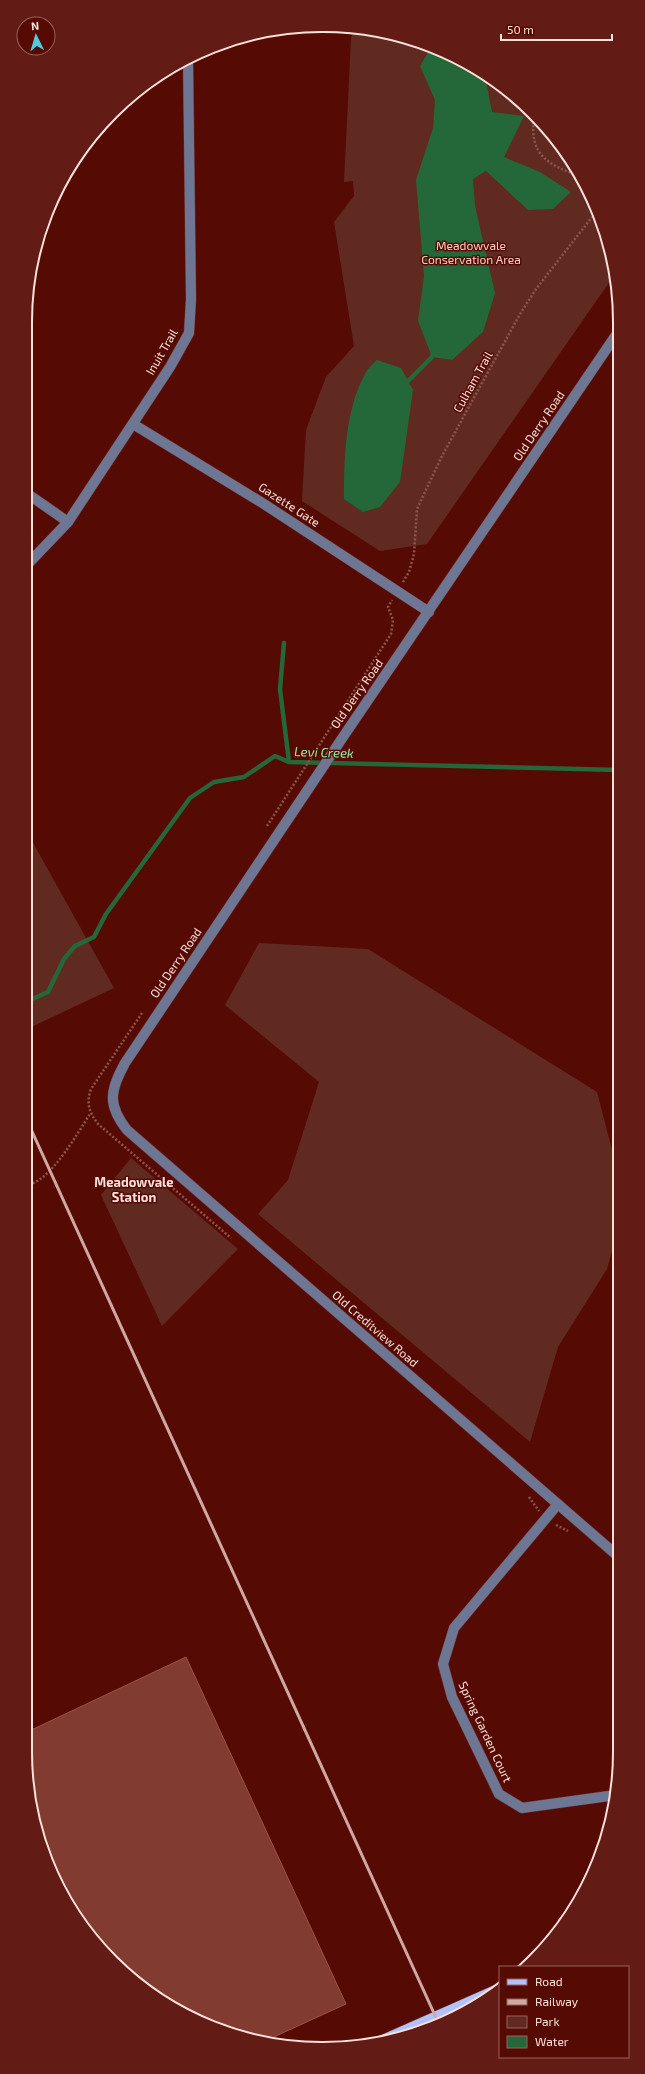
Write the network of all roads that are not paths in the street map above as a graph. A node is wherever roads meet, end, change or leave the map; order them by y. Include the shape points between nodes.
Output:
1 (188, 65) edge
2 (613, 339) edge
3 (133, 424) junction
4 (32, 497) edge
5 (68, 522) junction
6 (32, 560) edge
7 (429, 612) junction
8 (117, 1117) joint
9 (558, 1504) junction
10 (613, 1552) edge
11 (610, 1796) edge
12 (473, 2000) edge
13 (405, 2030) edge

1 - 3 street, Inuit Trail via 191,299 189,333
2 - 7 street, Old Derry Road
3 - 5 street, Inuit Trail
3 - 7 street, Gazette Gate via 264,504
4 - 5 street
5 - 6 street, Inuit Trail
7 - 8 street, Old Derry Road via 303,796 116,1078 112,1093
8 - 9 street, Old Creditview Road via 145,1146
9 - 10 street, Old Creditview Road
9 - 11 street, Spring Garden Court via 454,1628 443,1664 452,1697 499,1794 522,1808
12 - 13 main road

